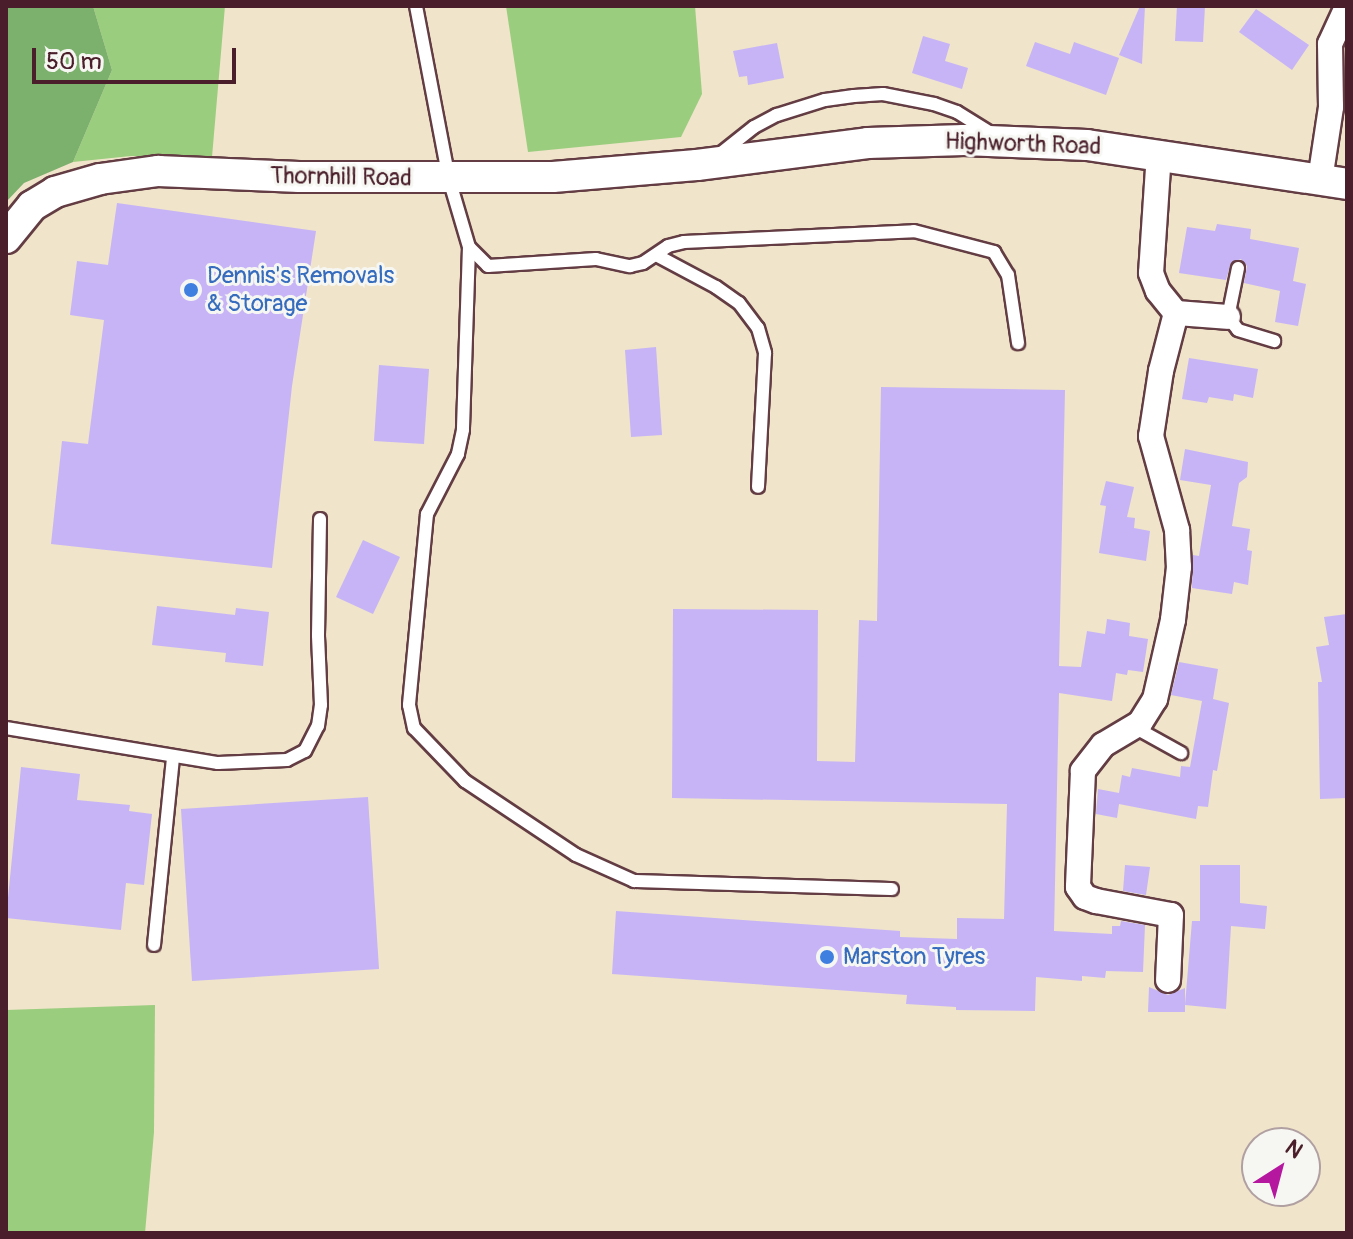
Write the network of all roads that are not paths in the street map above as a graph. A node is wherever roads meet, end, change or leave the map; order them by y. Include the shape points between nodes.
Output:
1 (416, 6) edge
2 (1347, 7) edge
3 (1000, 141) junction
4 (1159, 153) junction
5 (703, 164) junction
6 (449, 179) junction
7 (1334, 182) edge
8 (6, 238) edge
9 (469, 247) junction
10 (656, 255) junction
11 (1238, 268) dead end
12 (1176, 313) junction
13 (1228, 317) junction
14 (1274, 341) dead end
15 (1018, 343) dead end
16 (758, 487) dead end
17 (320, 519) dead end
18 (1134, 727) junction
19 (6, 728) edge
20 (1181, 753) dead end
21 (173, 757) junction
22 (892, 889) dead end
23 (154, 945) dead end
24 (1168, 980) dead end

1 - 6 lane
2 - 7 street via 1330,44
3 - 4 street, Highworth Road
3 - 5 street, Highworth Road via 868,143
3 - 5 lane via 973,121 934,104 883,94 854,96 777,115
4 - 7 street, Highworth Road
4 - 12 street via 1151,273
5 - 6 street, Thornhill Road via 553,177
6 - 8 street, Thornhill Road via 128,174 55,192 32,206
6 - 9 lane
9 - 10 lane via 488,266 596,259 630,266
9 - 22 lane via 463,430 458,454 427,514 409,705 414,728 465,781 576,855 634,881
10 - 15 lane via 684,242 868,231 914,231 954,240 994,252 1008,275
10 - 16 lane via 739,303 758,328 765,353
11 - 13 lane
12 - 13 street
12 - 18 street via 1151,436 1177,530 1179,567 1162,677 1148,712
13 - 14 lane via 1238,330
17 - 21 lane via 322,688 312,742 287,760 218,763
18 - 20 lane
18 - 24 street via 1087,761 1079,796 1078,887 1096,901 1171,915
19 - 21 lane
21 - 23 lane

